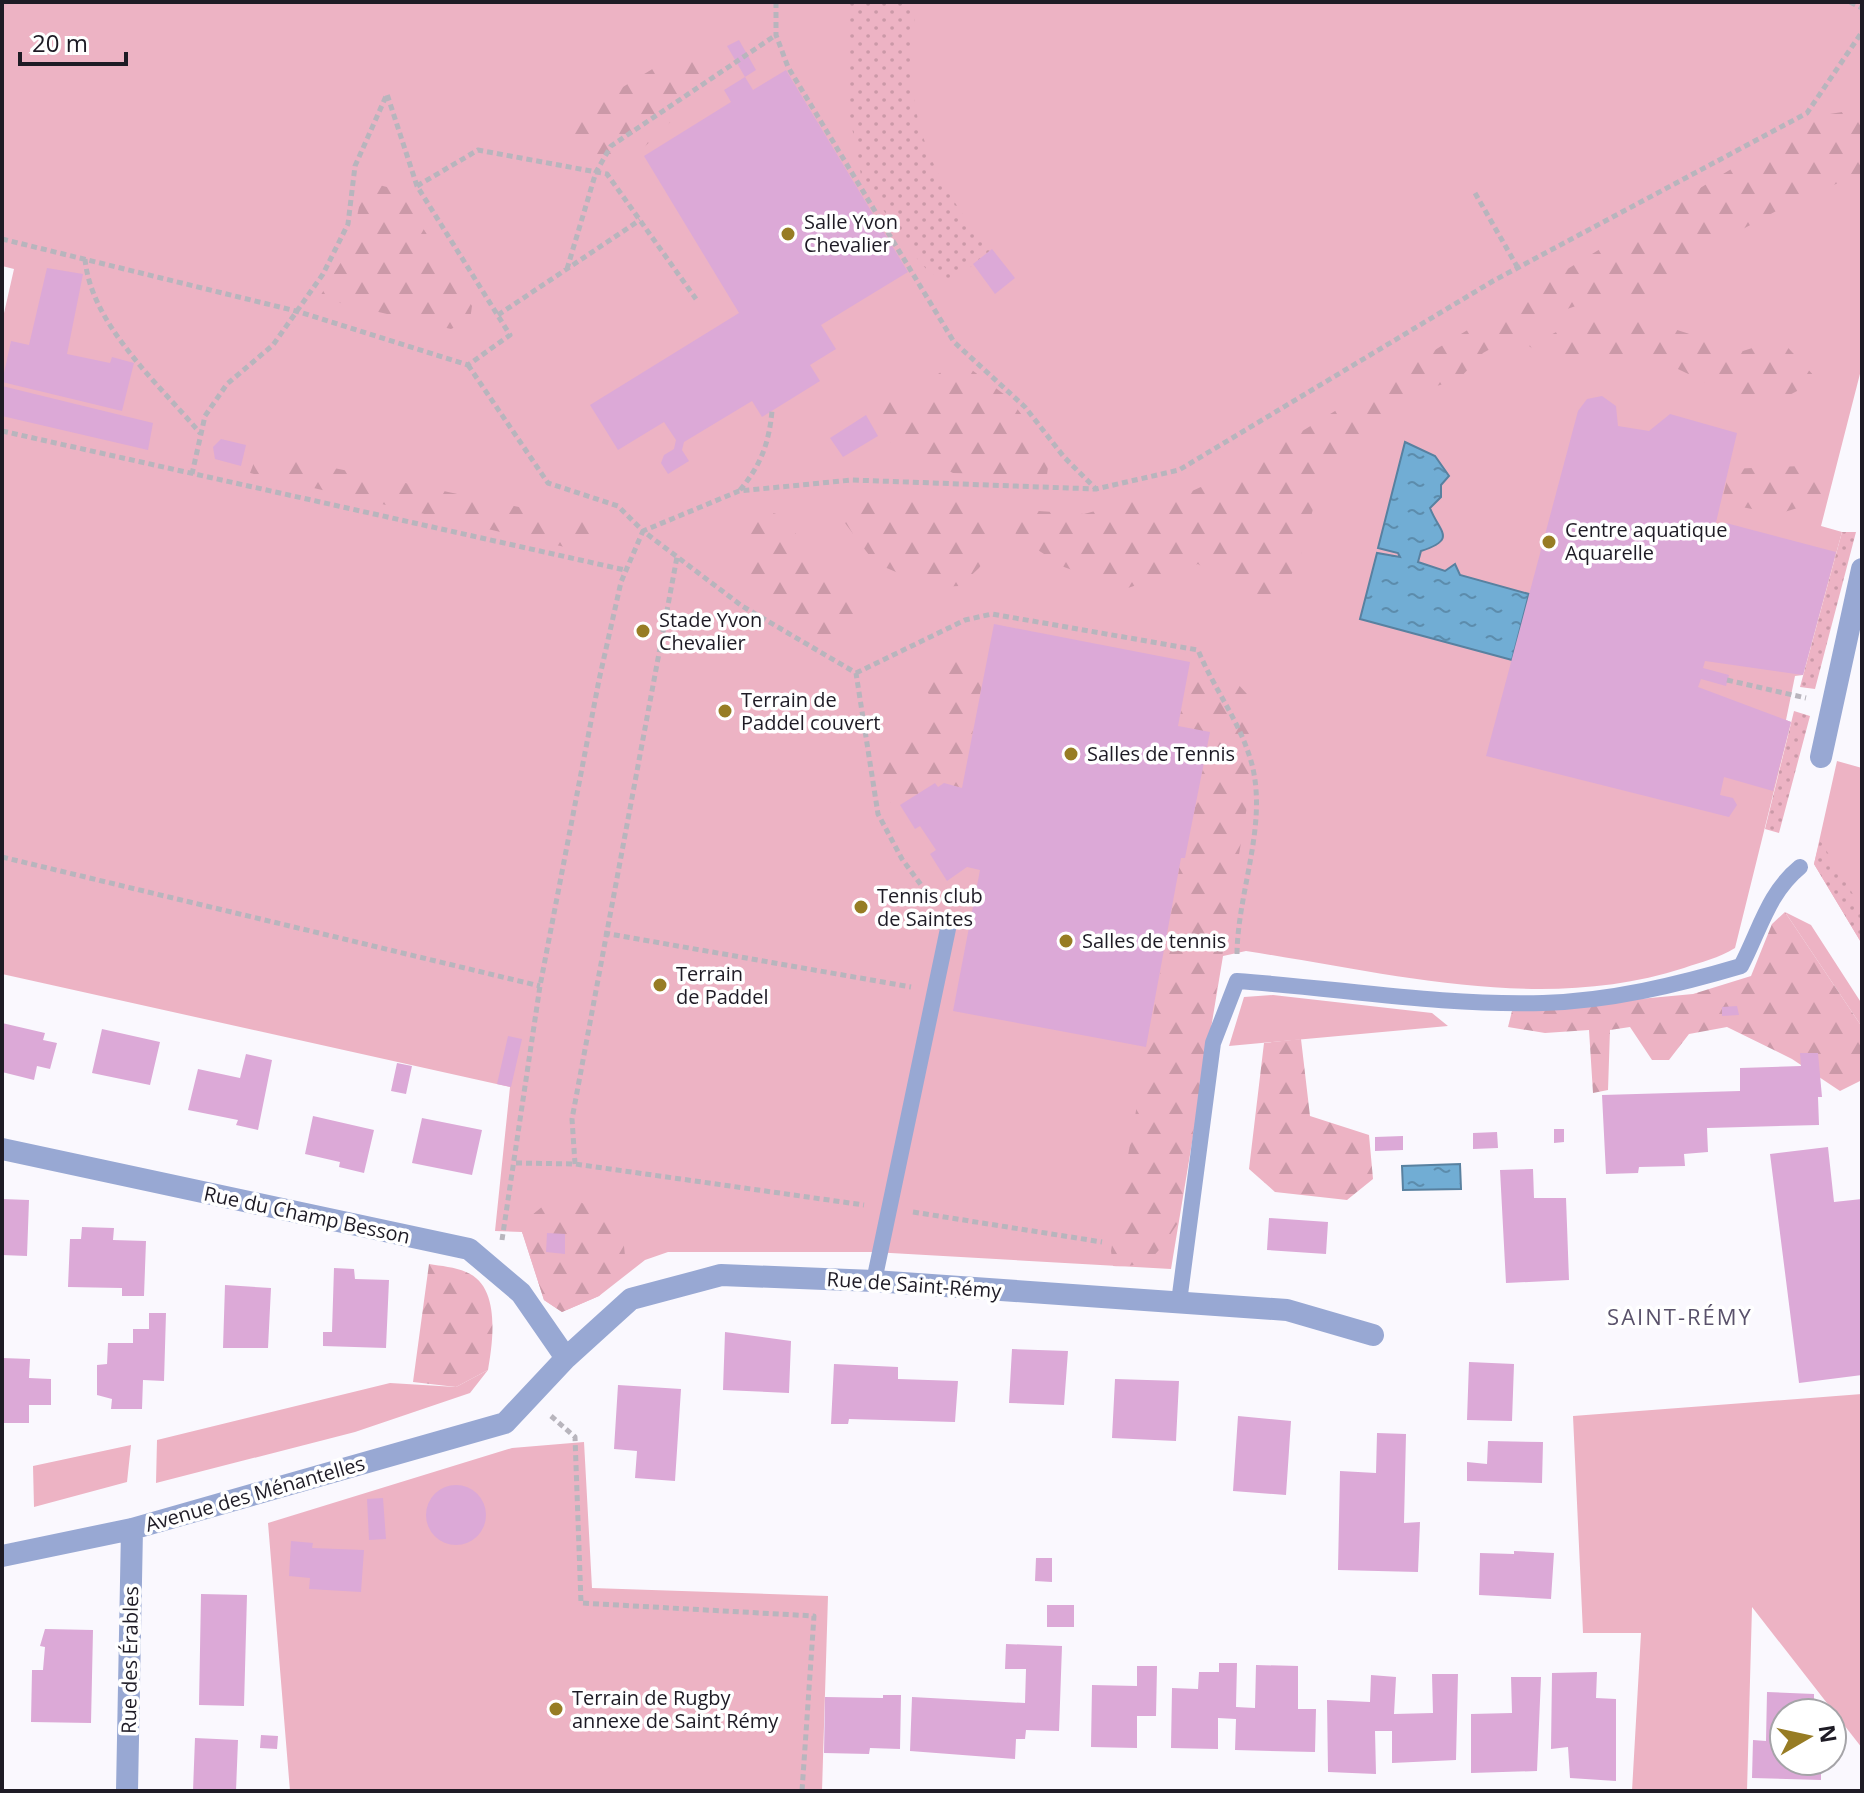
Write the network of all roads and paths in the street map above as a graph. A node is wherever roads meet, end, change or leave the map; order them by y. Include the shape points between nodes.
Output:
1 (776, 2) edge
2 (1850, 2) edge
3 (1862, 8) edge
4 (1862, 32) edge
5 (776, 35) junction
6 (596, 172) junction
7 (417, 186) junction
8 (1475, 193) dead end
9 (640, 220) junction
10 (2, 239) edge
11 (85, 259) junction
12 (1518, 268) junction
13 (567, 269) junction
14 (696, 299) dead end
15 (296, 311) junction
16 (498, 315) junction
17 (468, 365) junction
18 (772, 411) dead end
19 (2, 431) edge
20 (200, 434) junction
21 (192, 474) junction
22 (1096, 489) junction
23 (739, 491) junction
24 (643, 531) junction
25 (677, 557) junction
26 (1862, 569) edge
27 (625, 570) junction
28 (856, 673) junction
29 (1727, 680) dead end
30 (1833, 703) junction
31 (1821, 757) dead end
32 (2, 857) edge
33 (1800, 867) dead end
34 (949, 924) joint
35 (604, 933) junction
36 (1237, 981) junction
37 (540, 986) junction
38 (935, 991) junction
39 (2, 1149) edge
40 (516, 1163) junction
41 (575, 1164) junction
42 (889, 1208) junction
43 (1102, 1242) dead end
44 (490, 1268) junction
45 (874, 1281) junction
46 (1179, 1302) junction
47 (1373, 1335) dead end
48 (566, 1358) junction
49 (530, 1397) junction
50 (505, 1423) joint
51 (132, 1529) junction
52 (2, 1556) edge
53 (127, 1791) edge
54 (802, 1791) edge

1 - 5 path
2 - 3 path
4 - 12 path via 1807,113
5 - 6 path via 611,146
5 - 22 path via 788,67 954,342 1025,407
6 - 7 path via 478,150
6 - 9 path via 607,174
6 - 13 path
7 - 15 path via 387,94 355,166 348,224 323,274
7 - 16 path
8 - 12 path
9 - 13 path
9 - 14 path
10 - 11 path
11 - 15 path
11 - 20 path via 88,286 145,375
12 - 22 path via 1179,470
13 - 16 path
15 - 17 path
15 - 20 path via 273,345 227,384 205,416
16 - 17 path via 510,335
17 - 24 path via 548,483 618,506
18 - 23 path via 757,470
19 - 21 path
20 - 21 path
21 - 27 path
22 - 23 path via 852,480
23 - 24 path
24 - 25 path
24 - 27 path
25 - 28 path via 742,606
25 - 35 path
26 - 30 street
27 - 37 path
28 - 34 path via 878,814 902,859
28 - 36 path via 965,620 992,614 1198,650 1238,721 1257,801 1237,941
29 - 30 path
30 - 31 street
32 - 37 path
33 - 36 lane via 1769,901 1741,966 1679,985 1543,1003 1411,999
34 - 38 lane
35 - 38 path
35 - 41 path via 572,1119
36 - 46 lane via 1213,1043
37 - 40 path
38 - 42 lane
39 - 44 street, Rue du Champ Besson via 469,1249
40 - 41 path
40 - 44 path via 506,1230
41 - 42 path
42 - 43 path
42 - 45 lane
44 - 48 street, Rue du Champ Besson via 521,1293
45 - 46 street, Rue de Saint-Rémy
45 - 48 street, Rue de Saint-Rémy via 721,1275 631,1299
46 - 47 street, Rue de Saint-Rémy via 1287,1310
48 - 49 street, Rue de Saint-Rémy
49 - 50 street, Rue de Saint-Rémy
49 - 54 path via 575,1437 581,1603 814,1616
50 - 51 street, Avenue des Ménantelles
51 - 52 street, Avenue des Ménantelles
51 - 53 street, Rue des Érables

